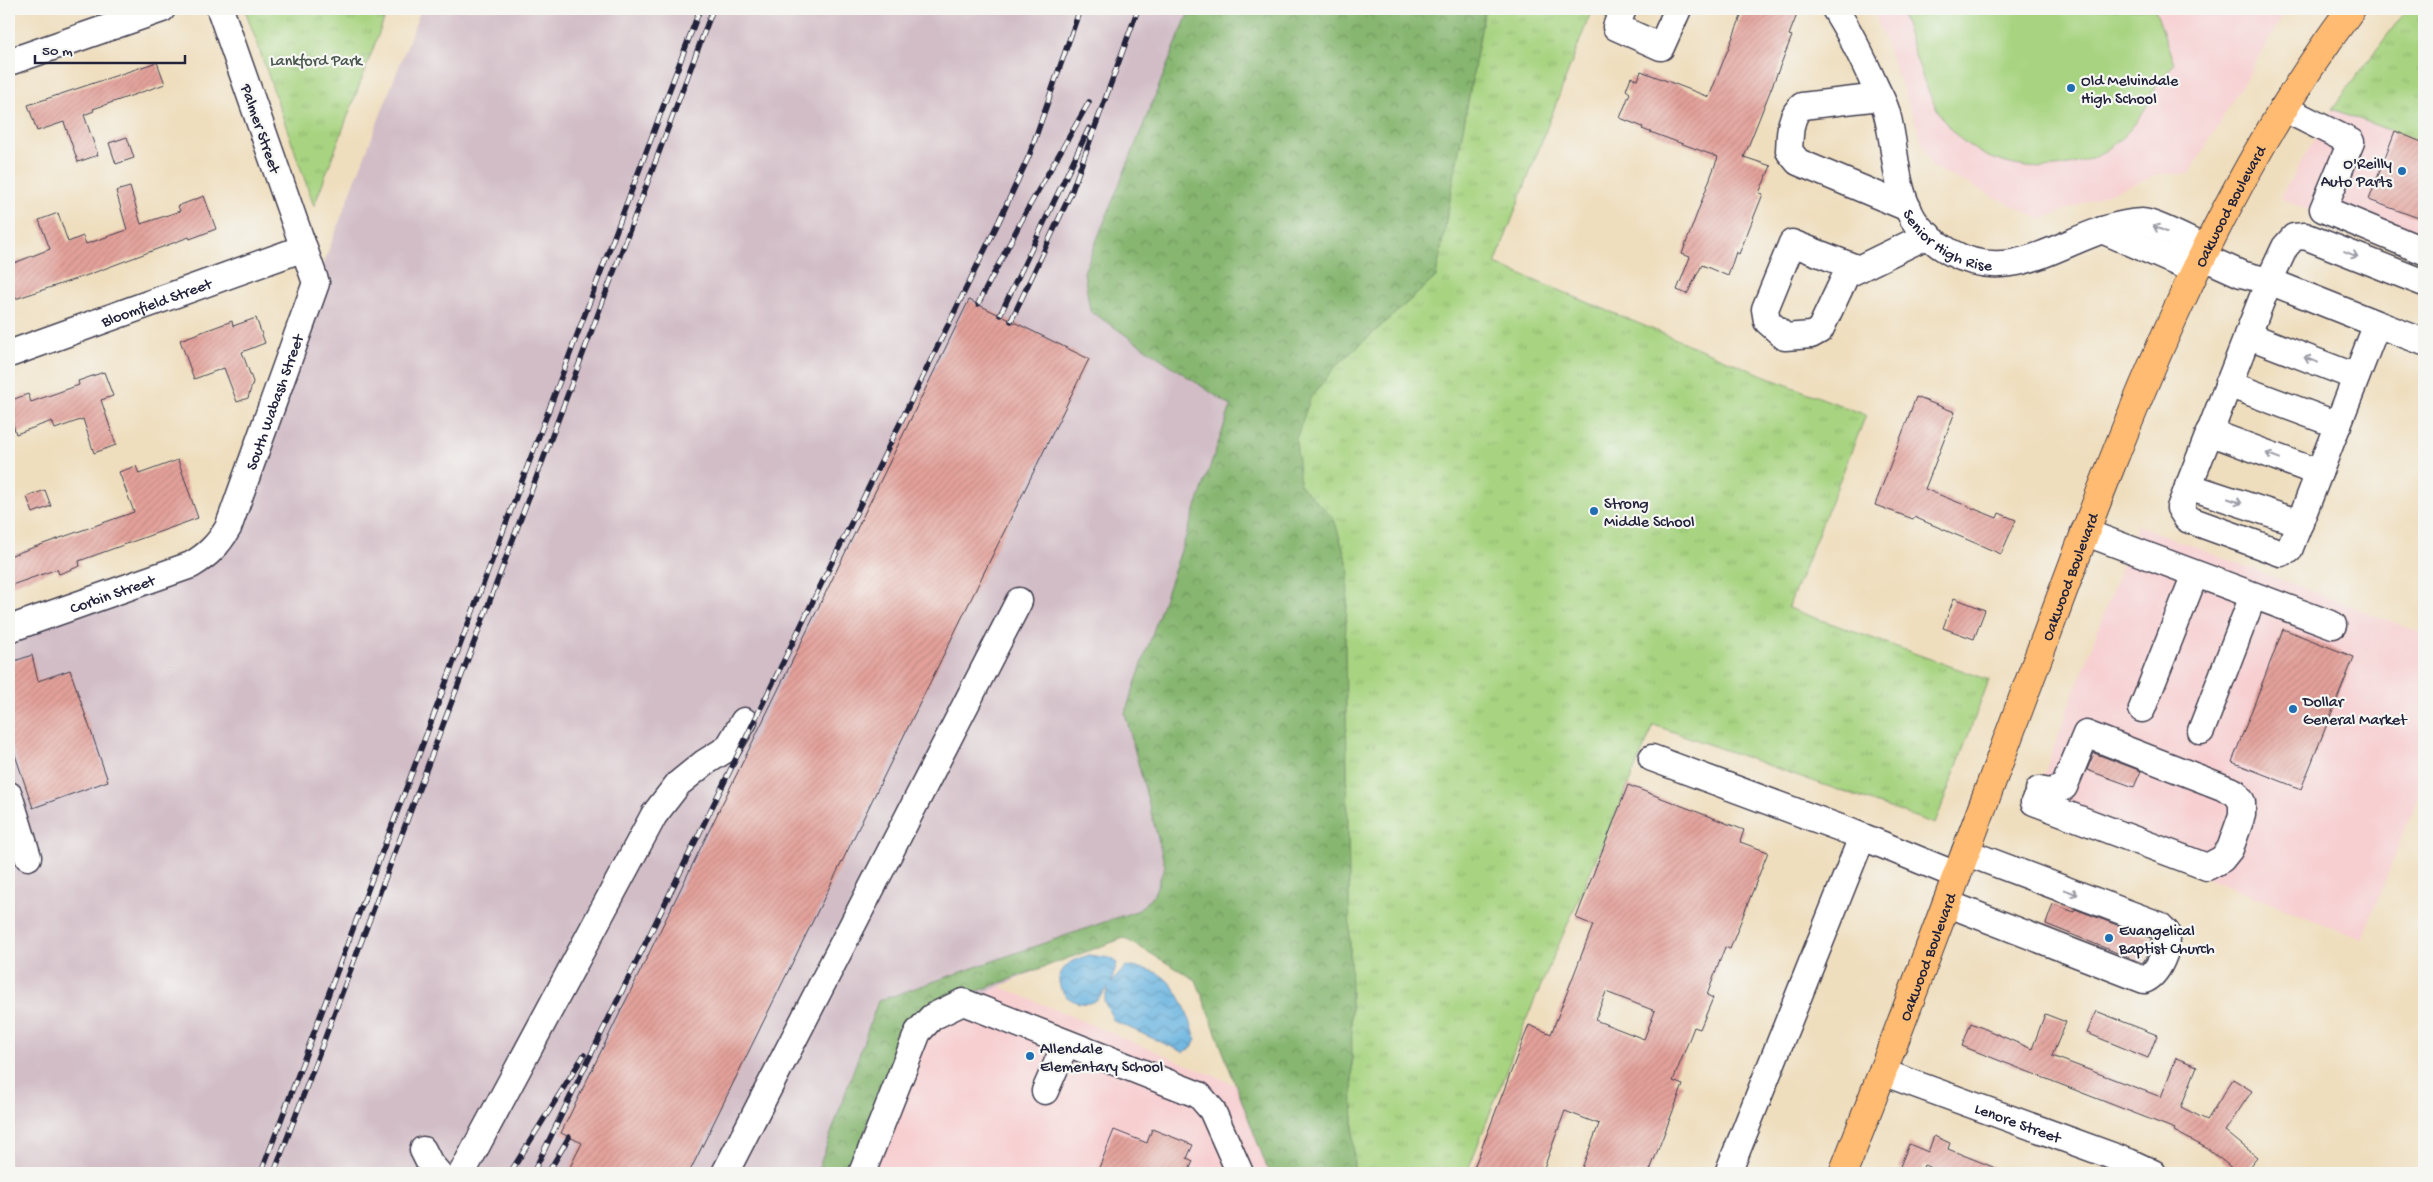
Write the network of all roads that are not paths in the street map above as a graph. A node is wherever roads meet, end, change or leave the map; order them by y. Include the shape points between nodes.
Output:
1 (162, 9) edge
2 (220, 9) edge
3 (1623, 9) edge
4 (1678, 9) edge
5 (1835, 9) edge
6 (2352, 9) edge
7 (9, 62) edge
8 (1880, 97) junction
9 (2283, 108) junction
10 (1908, 208) junction
11 (1928, 235) junction
12 (304, 248) junction
13 (2424, 251) edge
14 (2200, 258) junction
15 (1859, 269) dead end
16 (2270, 281) junction
17 (2424, 283) edge
18 (2377, 324) junction
19 (2247, 335) junction
20 (2424, 342) edge
21 (9, 354) edge
22 (2356, 377) junction
23 (2228, 384) junction
24 (2338, 425) junction
25 (2209, 432) junction
26 (2319, 473) junction
27 (2188, 486) junction
28 (2300, 523) junction
29 (2084, 532) junction
30 (212, 551) joint
31 (2196, 574) junction
32 (2253, 596) junction
33 (1019, 601) dead end
34 (2333, 625) dead end
35 (9, 629) edge
36 (2142, 709) dead end
37 (744, 721) dead end
38 (2201, 731) dead end
39 (1652, 758) dead end
40 (9, 795) edge
41 (2036, 796) joint
42 (1862, 837) junction
43 (28, 857) dead end
44 (1961, 864) junction
45 (1946, 903) junction
46 (1066, 1043) junction
47 (1882, 1072) junction
48 (1045, 1091) dead end
49 (423, 1150) dead end
50 (438, 1173) edge
51 (462, 1173) edge
52 (725, 1173) edge
53 (862, 1173) edge
54 (1240, 1173) edge
55 (1728, 1173) edge
56 (1843, 1173) edge
57 (2153, 1173) edge

1 - 7 street
2 - 12 street, Palmer Street
3 - 4 street via 1616,27 1660,47
5 - 8 street, Senior High Rise via 1856,42
6 - 9 main road, Oakwood Boulevard
8 - 10 street, Senior High Rise via 1887,112 1897,178
8 - 10 street via 1802,106 1792,118 1789,151 1798,162
9 - 13 street via 2351,142 2323,210
9 - 14 main road, Oakwood Boulevard via 2249,164
10 - 11 street, Senior High Rise via 1910,215
11 - 14 street, Senior High Rise via 1936,245 1989,266 2025,261 2102,230
11 - 15 street
12 - 21 street, Bloomfield Street
12 - 30 street, South Wabash Street via 316,283 228,528
14 - 16 street, Senior High Rise
14 - 29 main road, Oakwood Boulevard
16 -> 17 street via 2285,247 2294,237 2305,236
16 - 18 street, Senior High Rise
16 - 19 street
18 - 20 street, Senior High Rise
18 - 22 street
22 -> 19 street
19 - 23 street
22 - 24 street
23 - 24 street
23 - 25 street
24 - 26 street
26 -> 25 street
25 - 27 street
26 - 28 street
27 -> 28 street
27 - 28 street via 2180,508 2188,519 2281,553 2289,550
29 - 31 street
29 - 44 main road, Oakwood Boulevard
30 - 35 street, Corbin Street via 191,565
31 - 32 street
31 - 36 street
32 - 34 street
32 - 38 street
33 - 52 street
37 - 51 street via 728,748 678,784 654,815
39 - 42 street
40 - 43 street
41 - 41 street via 2207,867 2222,859 2230,849 2242,815 2242,802 2235,792 2086,734 2064,787
42 - 44 street
42 - 55 street
44 - 45 main road, Oakwood Boulevard
44 -> 45 street via 2026,874 2163,928 2167,943 2156,971 2144,980
45 - 47 main road, Oakwood Boulevard
46 - 48 street
46 - 53 street via 963,1002 932,1017 918,1032
46 - 54 street via 1199,1095 1212,1110
47 - 56 main road, Oakwood Boulevard
47 - 57 street, Lenore Street
49 - 50 street

